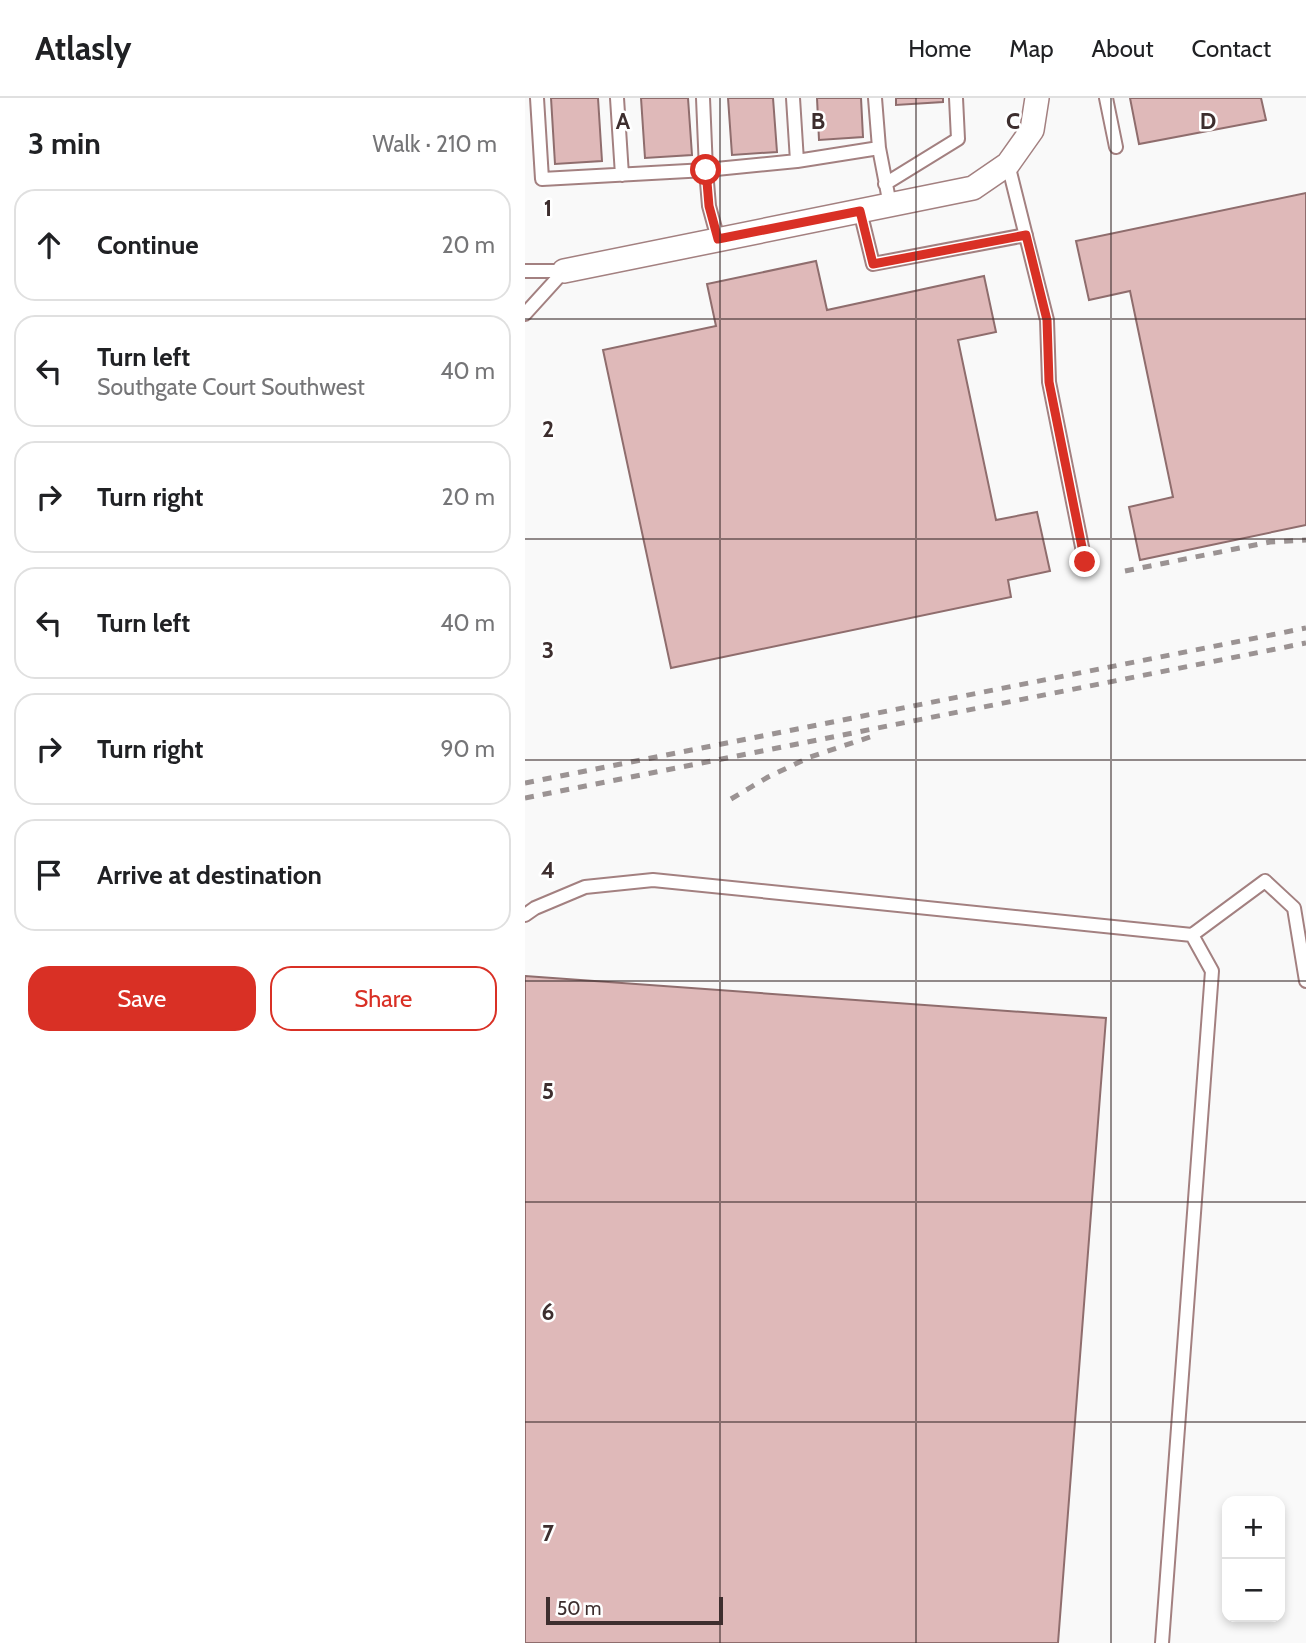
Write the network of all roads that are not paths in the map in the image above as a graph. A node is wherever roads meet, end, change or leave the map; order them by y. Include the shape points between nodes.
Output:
1 (537, 98) edge
2 (617, 98) edge
3 (702, 98) edge
4 (793, 98) edge
5 (875, 98) edge
6 (955, 98) edge
7 (1037, 98) edge
8 (1106, 98) edge
9 (1116, 147) dead end
10 (879, 148) junction
11 (797, 161) junction
12 (1008, 164) junction
13 (706, 170) junction
14 (622, 175) junction
15 (888, 194) junction
16 (860, 211) junction
17 (1026, 235) junction
18 (718, 239) junction
19 (525, 271) edge
20 (564, 271) junction
21 (525, 314) edge
22 (1085, 562) dead end
23 (525, 915) edge
24 (1192, 935) junction
25 (1306, 981) edge
26 (1162, 1643) edge

1 - 14 lane via 542,179
2 - 14 lane
3 - 13 lane
4 - 11 lane
5 - 10 lane
6 - 15 lane via 958,139
7 - 12 street via 1032,130
8 - 9 lane
10 - 11 lane
10 - 15 lane
11 - 13 lane
12 - 15 street via 973,188
12 - 17 lane
13 - 14 lane
13 - 18 lane
15 - 16 street
16 - 17 lane via 873,264
16 - 18 street
17 - 22 lane via 1047,320 1049,382
18 - 20 street
19 - 20 lane
20 - 21 lane
23 - 24 lane via 585,887 653,880
24 - 25 lane via 1265,881 1294,908
24 - 26 lane via 1212,971

